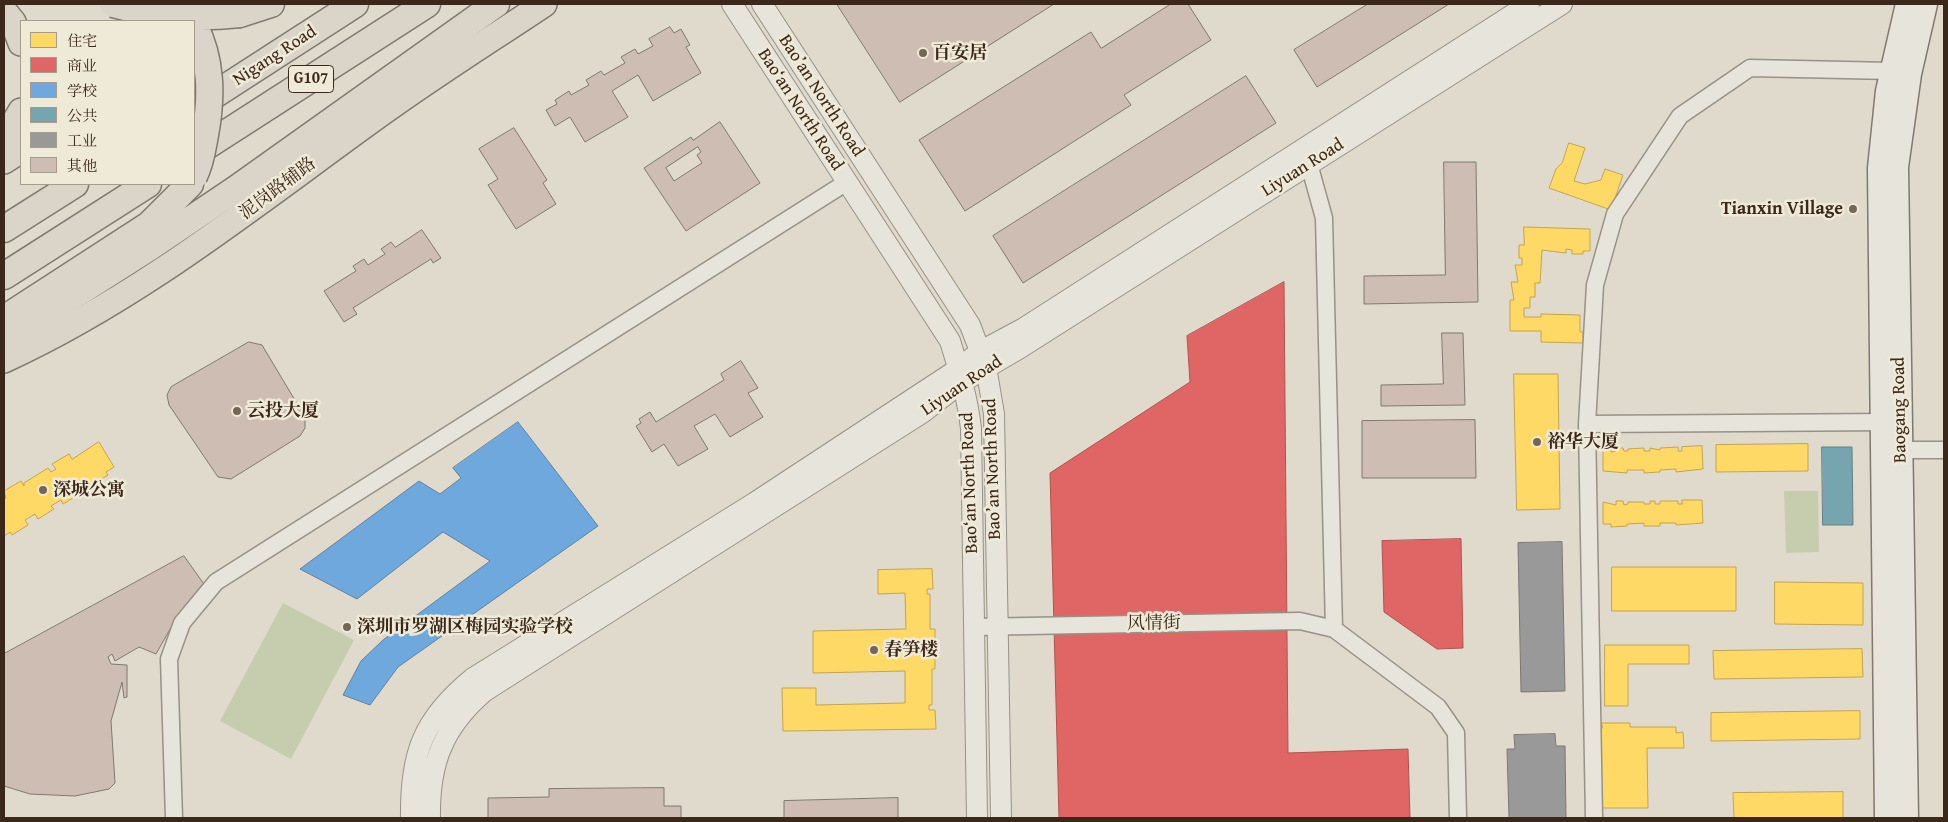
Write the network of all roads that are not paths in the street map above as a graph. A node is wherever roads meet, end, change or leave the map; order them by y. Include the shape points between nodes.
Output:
1 (113, 4) edge
2 (169, 4) edge
3 (178, 4) edge
4 (271, 4) edge
5 (355, 4) edge
6 (427, 4) edge
7 (496, 4) edge
8 (544, 4) edge
9 (732, 4) edge
10 (762, 4) edge
11 (1529, 4) edge
12 (1562, 4) edge
13 (1907, 4) edge
14 (1926, 4) edge
15 (237, 7) edge
16 (4, 11) edge
17 (191, 20) edge
18 (195, 28) edge
19 (195, 34) edge
20 (20, 40) edge
21 (1892, 71) junction
22 (228, 86) junction
23 (195, 94) edge
24 (195, 107) edge
25 (20, 113) edge
26 (4, 140) edge
27 (20, 151) edge
28 (195, 153) edge
29 (1305, 157) junction
30 (4, 161) edge
31 (195, 174) edge
32 (847, 182) junction
33 (73, 185) edge
34 (146, 185) edge
35 (189, 185) edge
36 (4, 229) edge
37 (4, 276) edge
38 (4, 319) edge
39 (56, 336) junction
40 (4, 344) edge
41 (984, 358) junction
42 (4, 360) edge
43 (960, 375) junction
44 (4, 378) edge
45 (1890, 422) junction
46 (1587, 424) junction
47 (1891, 450) junction
48 (1944, 450) edge
49 (998, 626) junction
50 (973, 627) junction
51 (1334, 629) junction
52 (174, 818) edge
53 (411, 818) edge
54 (430, 818) edge
55 (977, 818) edge
56 (1001, 818) edge
57 (1458, 818) edge
58 (1594, 818) edge
59 (1886, 818) edge
60 (1907, 818) edge

1 - 15 highway, bridge via 146,13 206,18
2 - 15 main road
3 - 17 highway
4 - 15 highway
5 - 22 highway, Nigang Road / G107
6 - 28 highway, G107
7 - 40 highway via 236,189
8 - 39 main road, 泥岗路辅路 via 385,110 243,216
9 - 32 street, Bao‘an North Road
10 - 41 street, Bao’an North Road via 966,319
11 - 29 street, Liyuan Road
12 - 29 street, Liyuan Road
13 - 21 main road, Baogang Road
14 - 45 main road, Baogang Road via 1910,74 1897,167
15 - 19 main road
16 - 20 main road via 13,22
18 - 31 highway, bridge via 208,64 210,100 201,161
21 - 45 main road, Baogang Road via 1878,168
21 - 46 street via 1750,68 1680,116 1615,214 1595,285
22 - 23 highway
22 - 24 highway, Nigang Road / G107
25 - 26 main road
27 - 30 main road
29 - 41 street, Liyuan Road via 1020,348
29 - 51 street via 1324,218
32 - 43 street, Bao‘an North Road via 950,341
32 - 52 street via 216,582 182,623 169,659
33 - 36 highway
34 - 37 highway
35 - 38 highway via 149,225
39 - 42 main road, 泥岗路辅路
39 - 44 main road
41 - 43 street, Liyuan Road
41 - 49 street, Bao’an North Road via 994,414
43 - 50 street, Bao‘an North Road via 972,429
43 - 53 street, Liyuan Road via 482,672 450,697 433,719 422,742 414,767
43 - 54 street, Liyuan Road via 922,413 485,691 453,724 442,744 430,788
45 - 46 street
45 - 47 main road, Baogang Road
46 - 58 street
47 - 48 street
47 - 59 main road, Baogang Road
47 - 60 main road, Baogang Road
49 - 50 street, 风情街
49 - 51 street, 风情街 via 1300,621
49 - 56 street, Bao’an North Road
50 - 55 street, Bao‘an North Road
51 - 57 street via 1438,706 1456,733

